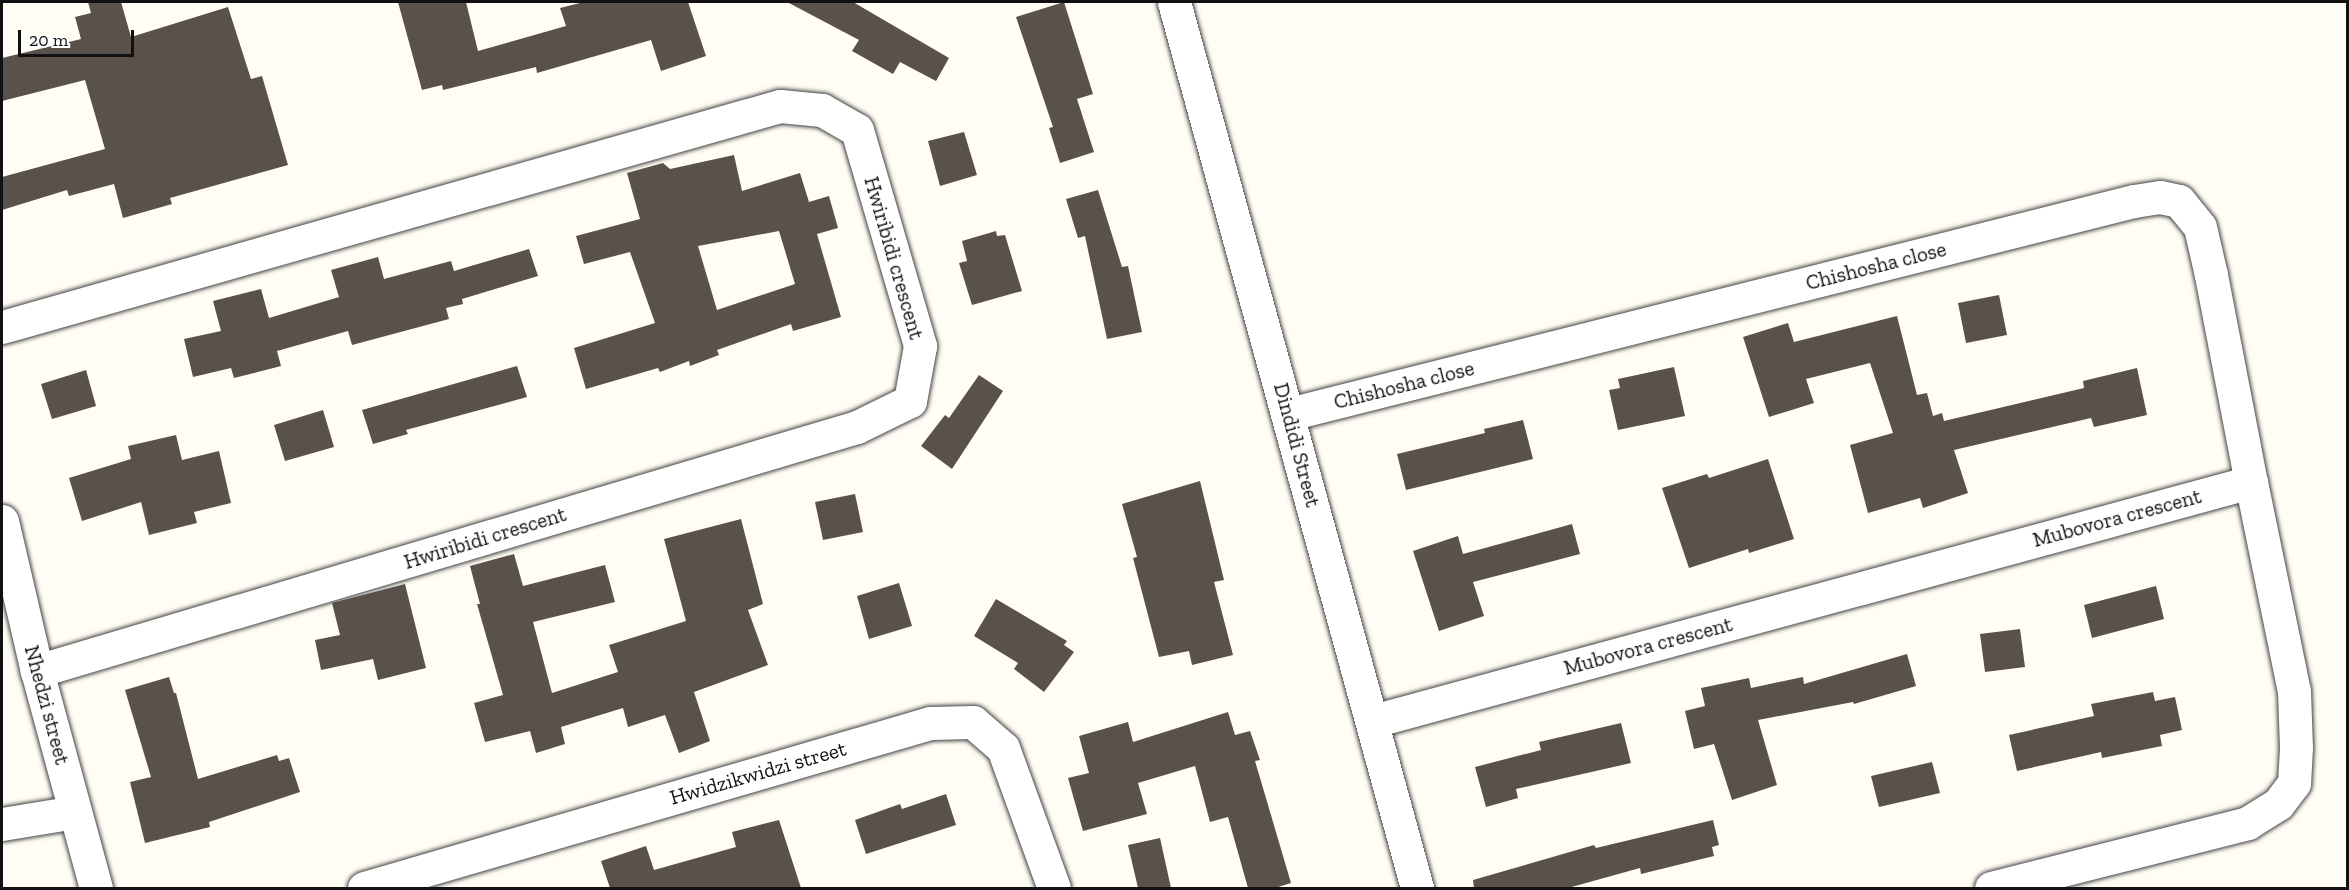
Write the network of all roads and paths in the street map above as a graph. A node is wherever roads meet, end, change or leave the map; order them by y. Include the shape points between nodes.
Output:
1 (1174, 2) edge
2 (2, 327) edge
3 (1289, 414) junction
4 (2251, 482) junction
5 (2, 521) edge
6 (37, 671) junction
7 (1373, 721) junction
8 (75, 812) junction
9 (2, 824) edge
10 (96, 888) edge
11 (364, 888) edge
12 (1054, 888) edge
13 (1418, 888) edge
14 (1991, 888) edge

1 - 3 street, Dindidi Street
2 - 6 street, Hwiribidi crescent via 780,106 822,110 857,130 920,346 910,401 857,427
3 - 4 street, Chishosha close via 2160,197 2179,201 2200,227
3 - 7 street, Dindidi Street
4 - 7 street, Mubovora crescent
4 - 14 street via 2294,691 2294,783 2278,804 2248,823
5 - 6 street, Nhedzi street
6 - 8 street, Nhedzi street
7 - 13 street, Dindidi Street
8 - 9 street
8 - 10 street, Nhedzi street
11 - 12 street, Hwidzikwidzi street via 930,723 973,723 1003,748

